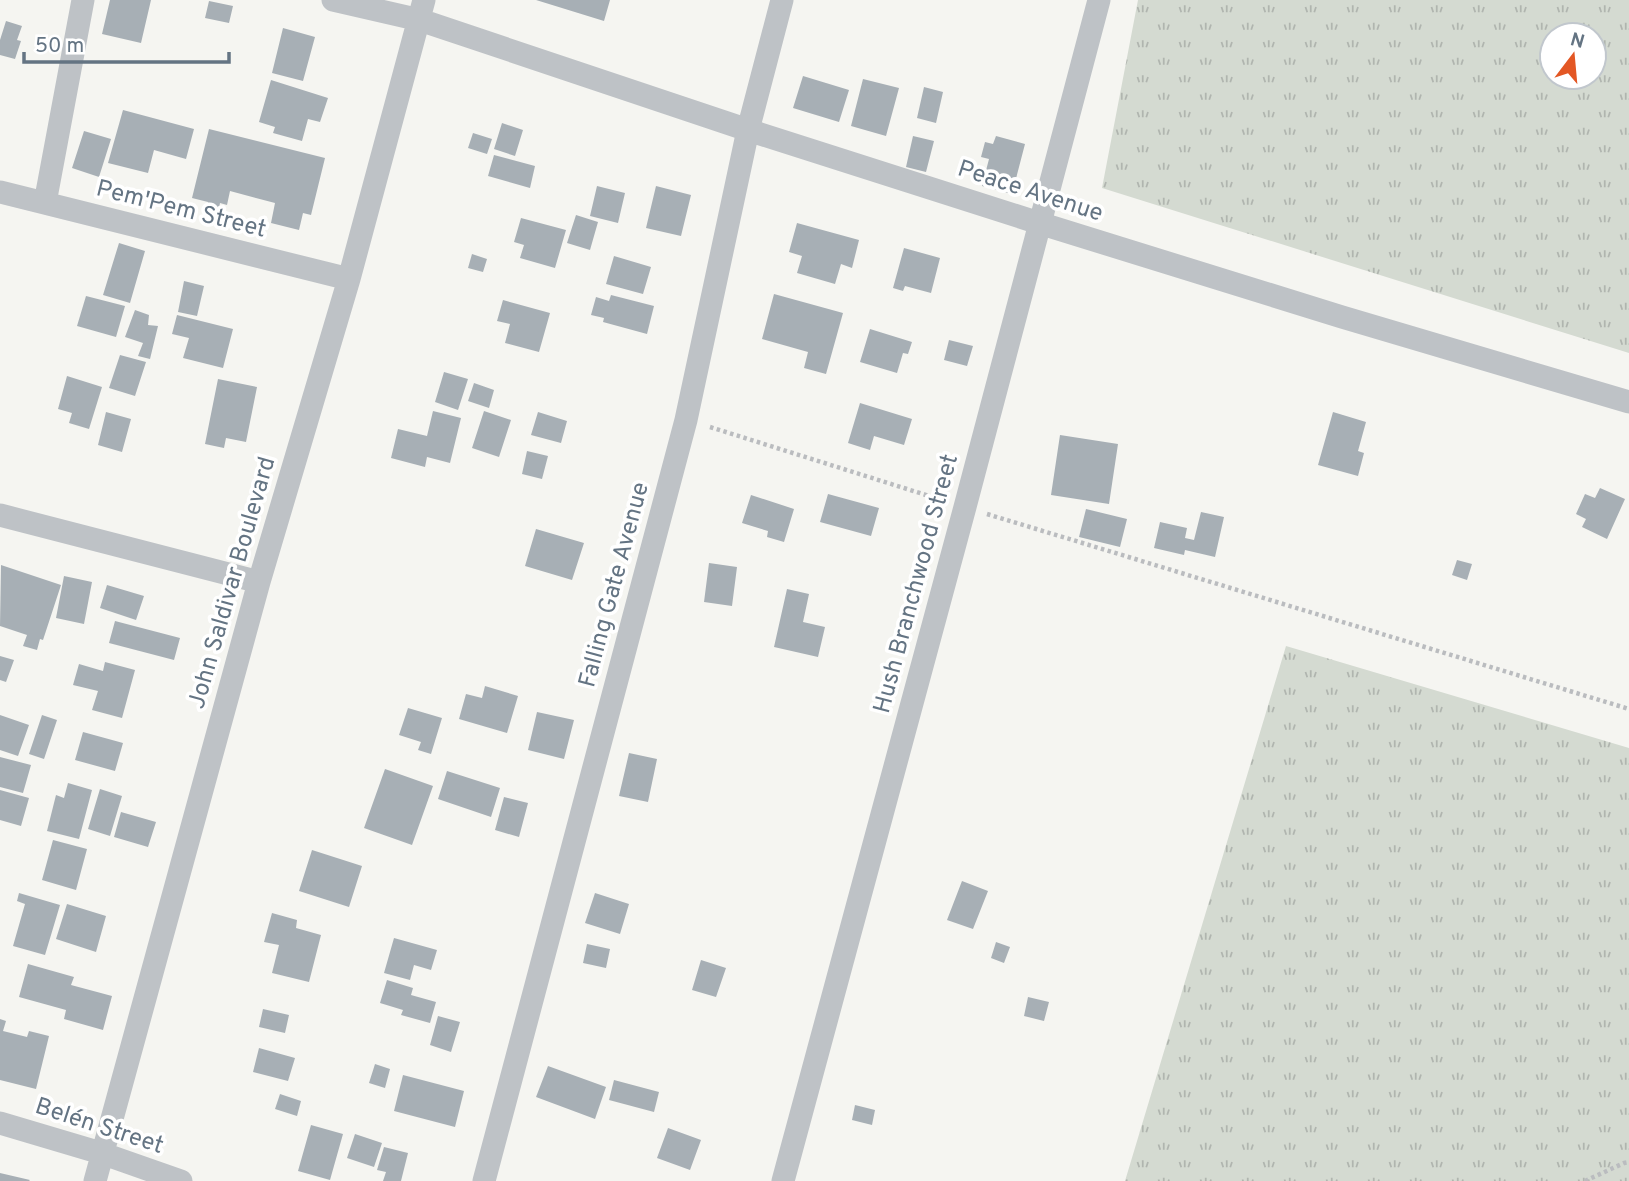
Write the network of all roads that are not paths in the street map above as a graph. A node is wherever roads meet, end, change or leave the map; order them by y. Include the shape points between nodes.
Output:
1 (83, 0) edge
2 (333, 0) edge
3 (782, 0) edge
4 (1099, 0) edge
5 (422, 10) edge
6 (748, 130) junction
7 (0, 192) edge
8 (45, 204) junction
9 (1039, 223) junction
10 (349, 279) junction
11 (1629, 402) edge
12 (0, 515) edge
13 (259, 582) junction
14 (0, 1124) edge
15 (101, 1153) junction
16 (94, 1181) edge
17 (181, 1181) edge
18 (484, 1181) edge
19 (783, 1181) edge

1 - 8 street
2 - 5 street, Peace Avenue
3 - 6 street, Falling Gate Avenue
4 - 9 street, Hush Branchwood Street
5 - 6 street, Peace Avenue
5 - 10 street, John Saldivar Boulevard
6 - 9 street, Peace Avenue
6 - 18 street, Falling Gate Avenue via 686,420
7 - 8 street, Pem'Pem Street
8 - 10 street, Pem'Pem Street
9 - 11 street, Peace Avenue
9 - 19 street, Hush Branchwood Street
10 - 13 street, John Saldivar Boulevard
12 - 13 street
13 - 15 street, John Saldivar Boulevard
14 - 15 street, Belén Street
15 - 16 street, John Saldivar Boulevard
15 - 17 street, Belén Street

